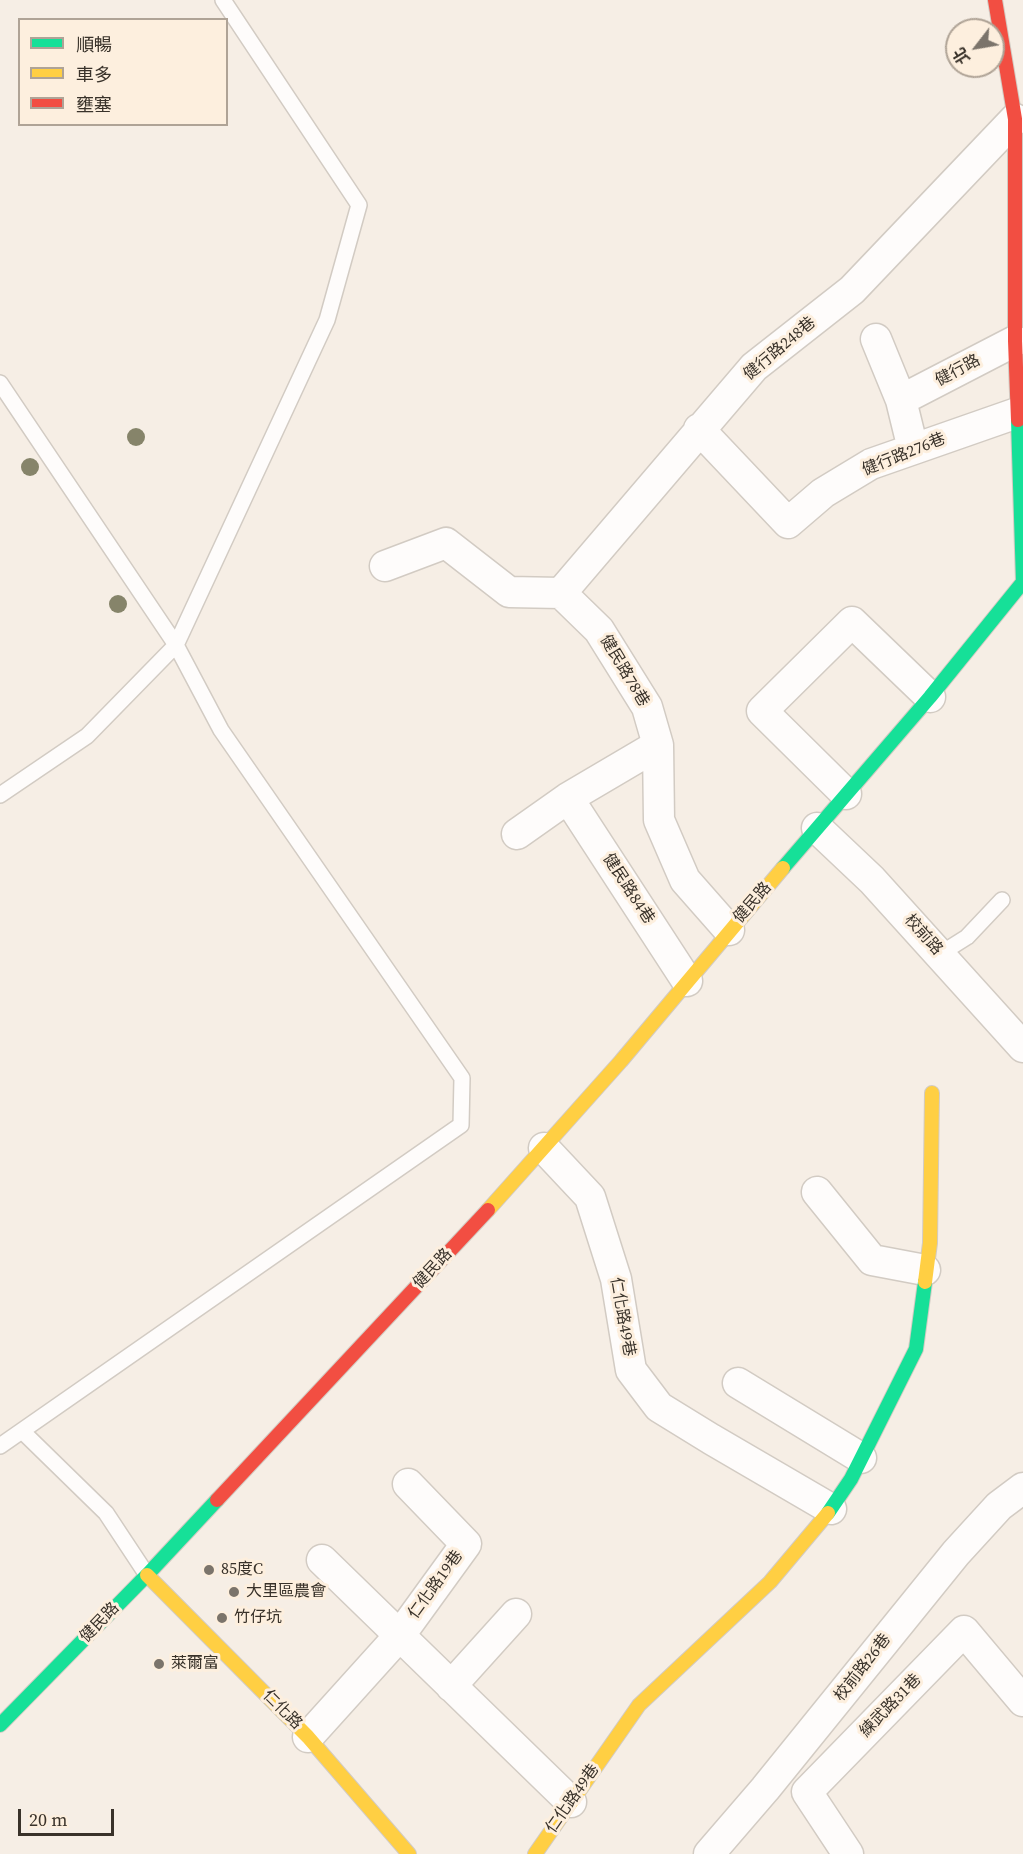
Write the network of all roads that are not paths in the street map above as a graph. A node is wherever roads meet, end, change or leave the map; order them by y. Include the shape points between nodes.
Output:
1 (223, 0) edge
2 (995, 0) edge
3 (1015, 119) junction
4 (876, 339) dead end
5 (1015, 341) junction
6 (0, 383) edge
7 (901, 400) junction
8 (1017, 413) junction
9 (699, 429) junction
10 (913, 449) junction
11 (385, 566) dead end
12 (1023, 582) edge
13 (561, 593) junction
14 (176, 645) junction
15 (930, 697) junction
16 (658, 745) junction
17 (846, 794) junction
18 (0, 795) edge
19 (568, 798) junction
20 (817, 828) junction
21 (517, 834) dead end
22 (1002, 900) dead end
23 (729, 930) junction
24 (940, 954) junction
25 (687, 981) junction
26 (1023, 1047) edge
27 (932, 1093) dead end
28 (544, 1148) junction
29 (818, 1192) dead end
30 (925, 1270) junction
31 (738, 1383) dead end
32 (22, 1431) junction
33 (0, 1446) edge
34 (861, 1458) junction
35 (408, 1484) dead end
36 (1023, 1488) edge
37 (831, 1509) junction
38 (322, 1560) dead end
39 (147, 1575) junction
40 (516, 1614) dead end
41 (400, 1635) junction
42 (451, 1686) junction
43 (1023, 1701) edge
44 (0, 1725) edge
45 (308, 1737) junction
46 (571, 1802) junction
47 (409, 1854) edge
48 (535, 1854) edge
49 (709, 1854) edge
50 (848, 1854) edge

1 - 14 lane via 359,204 327,321
2 - 3 street
3 - 5 street
3 - 9 street, 健行路248巷 via 852,290 754,367
4 - 7 street
5 - 7 street, 健行路
5 - 8 street
6 - 14 lane
7 - 10 street
8 - 10 street, 健行路276巷
8 - 12 street
9 - 10 street, 健行路276巷 via 788,523 823,493 872,464
9 - 13 street, 健行路248巷
11 - 13 street via 446,543 509,592
12 - 15 street, 健民路
13 - 16 street, 健民路78巷 via 599,630 647,707
14 - 18 lane via 87,736
14 - 32 lane via 221,730 462,1078 461,1125
15 - 17 street, 健民路
15 - 17 street via 852,621 762,711
16 - 19 street
16 - 23 street, 健民路78巷 via 659,820 686,880
17 - 20 street, 健民路
19 - 21 street
19 - 25 street, 健民路84巷
20 - 23 street, 健民路
20 - 24 street, 校前路 via 872,880
22 - 24 lane via 968,937
23 - 25 street, 健民路
24 - 26 street, 校前路
25 - 28 street, 健民路
27 - 30 street, 仁化路49巷 via 930,1243
28 - 37 street, 仁化路49巷 via 590,1197 616,1278 631,1370 659,1407
28 - 39 street, 健民路
29 - 30 street via 872,1260
30 - 34 street, 仁化路49巷 via 916,1349
31 - 34 street
32 - 33 lane
32 - 39 lane via 106,1513
34 - 37 street, 仁化路49巷
35 - 41 street, 仁化路19巷 via 466,1544
36 - 49 street, 校前路26巷 via 999,1506 956,1553
37 - 46 street, 仁化路49巷 via 770,1582 639,1705
38 - 41 street, 仁化路19巷
39 - 44 street, 健民路
39 - 45 street, 仁化路
40 - 42 street
41 - 42 street, 仁化路19巷
41 - 45 street, 仁化路19巷
42 - 46 street, 仁化路19巷
43 - 50 street, 練武路31巷 via 964,1631 807,1792
45 - 47 street, 仁化路
46 - 48 street, 仁化路49巷

